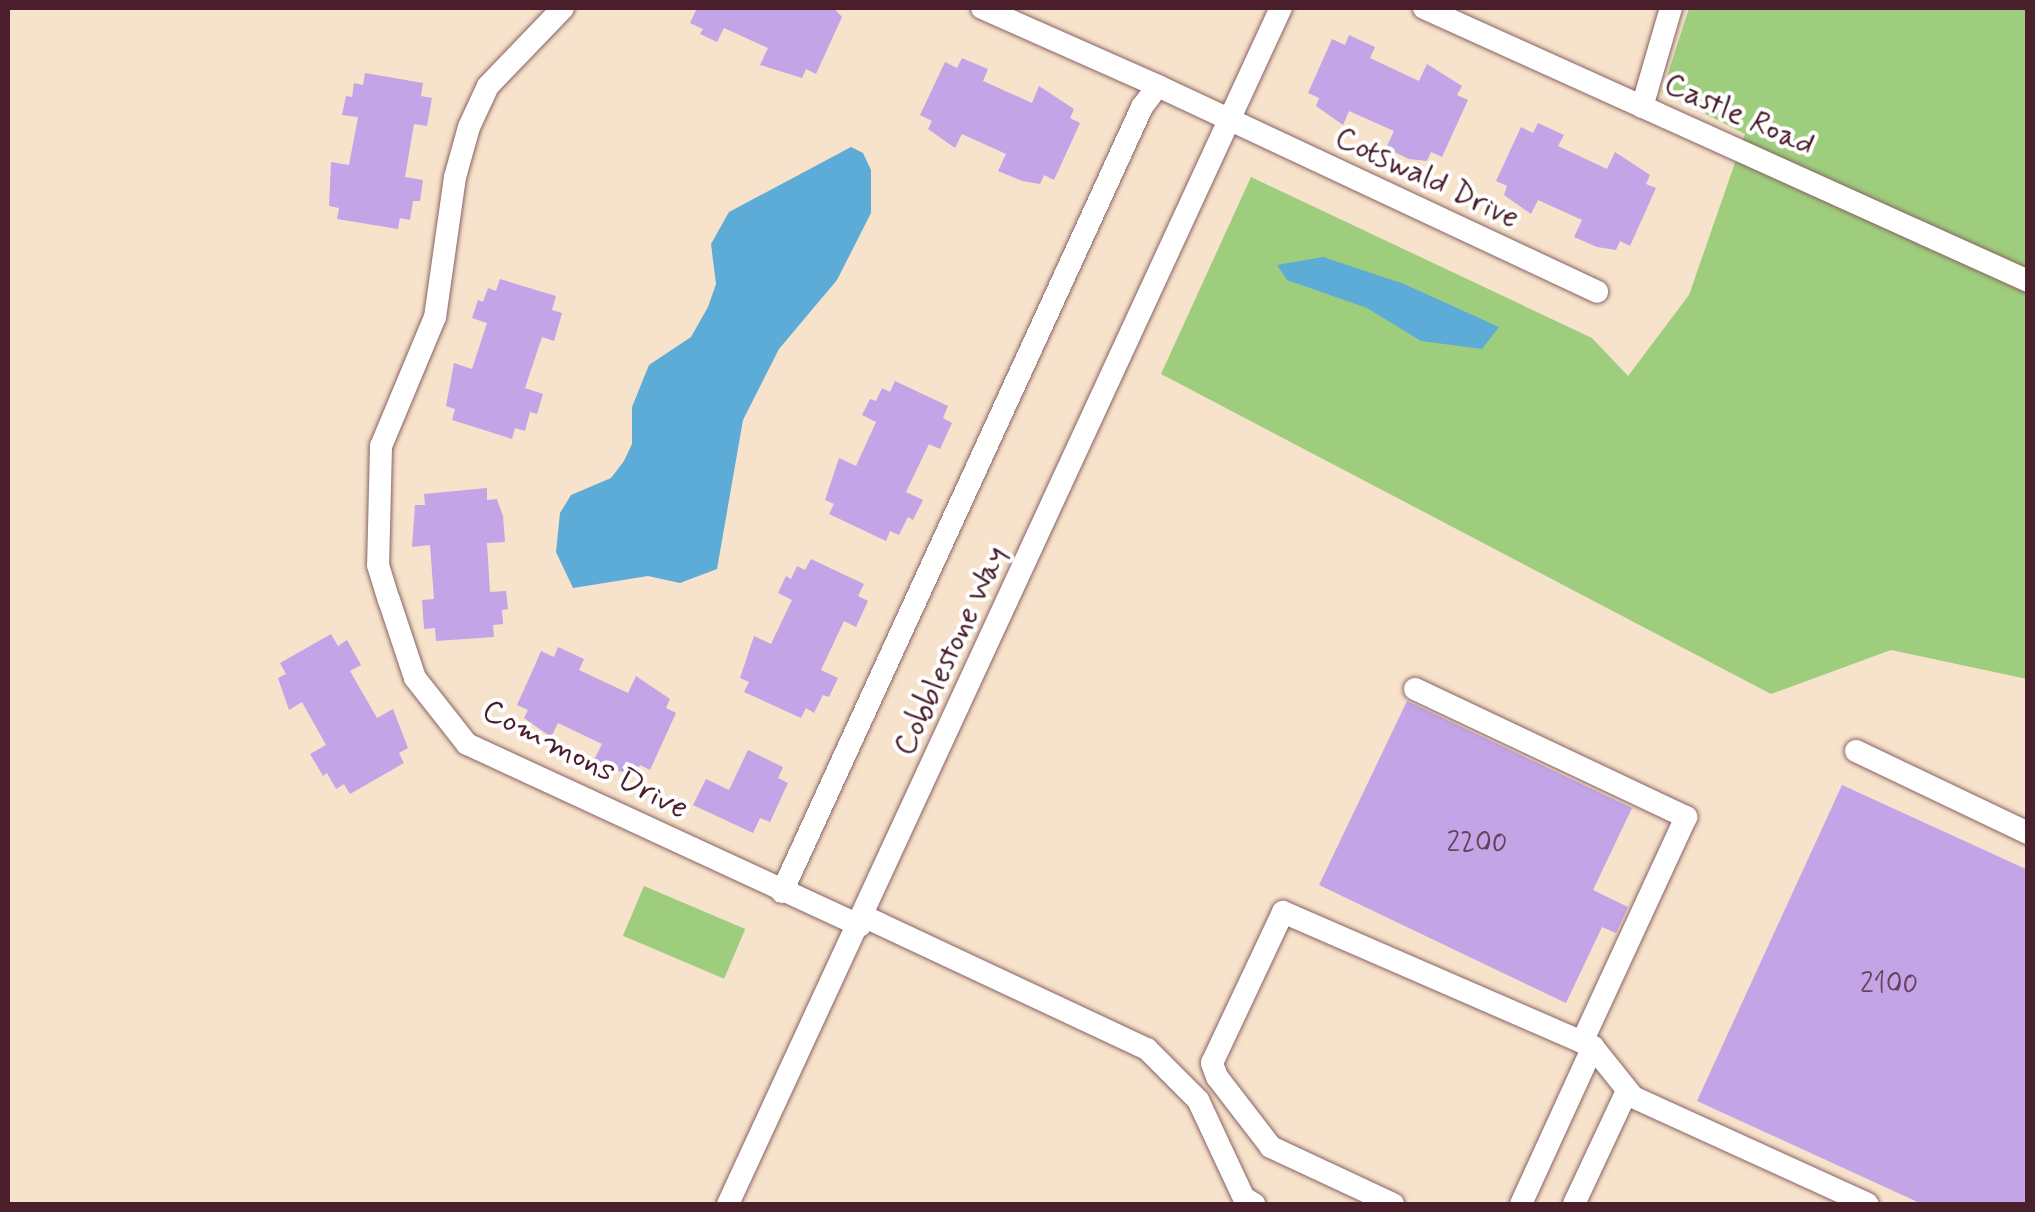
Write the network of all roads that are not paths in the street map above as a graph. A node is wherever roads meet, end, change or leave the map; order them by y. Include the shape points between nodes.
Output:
1 (563, 8) edge
2 (982, 8) edge
3 (1281, 8) edge
4 (1424, 8) edge
5 (1670, 8) edge
6 (1158, 86) junction
7 (1642, 107) junction
8 (1230, 123) junction
9 (2028, 282) edge
10 (1597, 292) dead end
11 (1416, 689) dead end
12 (1856, 751) dead end
13 (2028, 833) edge
14 (782, 892) junction
15 (862, 922) junction
16 (1588, 1045) junction
17 (1627, 1091) junction
18 (728, 1204) edge
19 (1254, 1204) edge
20 (1392, 1204) edge
21 (1521, 1204) edge
22 (1574, 1204) edge
23 (1868, 1204) edge

1 - 14 street, Commons Drive via 488,86 468,127 434,317 382,446 378,565 415,678 467,744
2 - 6 street
3 - 8 street, Cobblestone Way
4 - 7 street, Castle Road
5 - 7 street
6 - 8 street
6 - 14 street, Cobblestone Way via 1142,107
7 - 9 street, Castle Road
8 - 10 street, Cotswald Drive
8 - 15 street, Cobblestone Way
11 - 16 street via 1686,817
12 - 13 street
14 - 15 street, Commons Drive
15 - 18 street, Cobblestone Way
15 - 19 street, Commons Drive via 1147,1049 1198,1100 1244,1198
16 - 17 street
16 - 20 street via 1282,912 1212,1063 1217,1077 1270,1147
16 - 21 street
17 - 22 street
17 - 23 street

